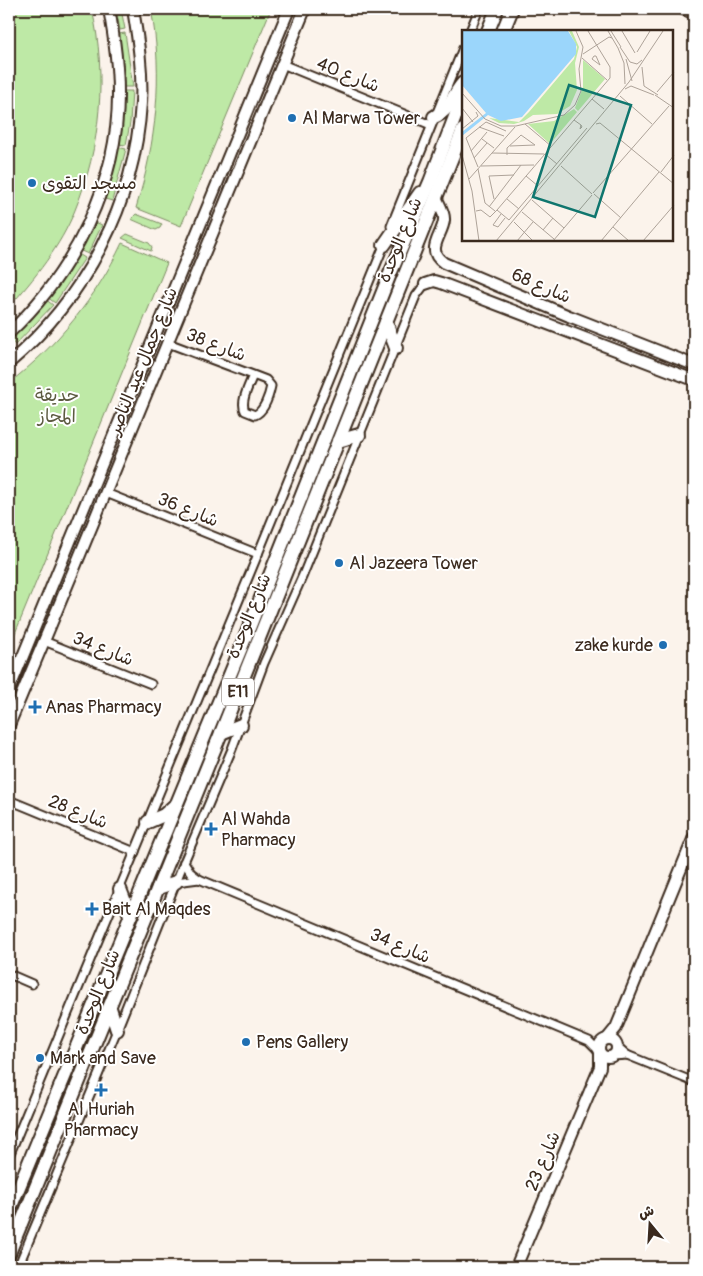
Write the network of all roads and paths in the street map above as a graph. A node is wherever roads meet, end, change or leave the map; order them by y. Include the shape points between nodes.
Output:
1 (109, 9) edge
2 (132, 9) edge
3 (289, 9) edge
4 (305, 9) edge
5 (479, 9) edge
6 (497, 9) edge
7 (512, 9) edge
8 (679, 9) edge
9 (694, 15) edge
10 (470, 30) edge
11 (488, 30) edge
12 (502, 30) edge
13 (462, 50) edge
14 (282, 64) junction
15 (462, 85) edge
16 (462, 99) edge
17 (433, 121) junction
18 (462, 132) edge
19 (430, 182) junction
20 (436, 197) junction
21 (384, 245) junction
22 (425, 284) joint
23 (505, 288) junction
24 (495, 304) junction
25 (386, 322) junction
26 (9, 333) edge
27 (587, 338) junction
28 (168, 343) junction
29 (396, 348) junction
30 (9, 363) edge
31 (694, 365) edge
32 (694, 374) edge
33 (254, 375) junction
34 (694, 380) edge
35 (359, 435) junction
36 (338, 442) junction
37 (106, 493) junction
38 (79, 521) junction
39 (258, 554) junction
40 (78, 561) junction
41 (44, 604) junction
42 (44, 641) junction
43 (151, 684) dead end
44 (9, 688) edge
45 (9, 725) edge
46 (241, 725) junction
47 (221, 733) junction
48 (9, 800) edge
49 (176, 804) junction
50 (148, 822) junction
51 (694, 837) edge
52 (136, 852) junction
53 (184, 862) junction
54 (199, 879) junction
55 (176, 882) junction
56 (158, 888) junction
57 (120, 889) junction
58 (130, 915) junction
59 (9, 974) edge
60 (32, 984) dead end
61 (110, 1008) junction
62 (117, 1030) junction
63 (608, 1048) junction
64 (694, 1082) edge
65 (10, 1152) edge
66 (9, 1211) edge
67 (9, 1253) edge
68 (18, 1267) edge
69 (516, 1267) edge

1 - 26 street via 118,92 115,134 106,176 82,236 69,259 40,299
2 - 30 street via 140,57 141,102 136,144 121,199 103,244 79,285 46,328
3 - 38 street, شارع جمال عبد الناصر
4 - 14 street, شارع جمال عبد الناصر
5 - 10 street
6 - 11 highway
7 - 12 highway
8 - 9 street
13 - 17 street
14 - 17 street, شارع 40
14 - 28 street, شارع جمال عبد الناصر
15 - 17 highway via 449,107
16 - 19 highway, شارع الوحدة / E11
17 - 21 street
18 - 20 highway, شارع الوحدة / E11
19 - 21 highway
19 - 49 highway, شارع الوحدة / E11
20 - 23 street, شارع 68 via 444,216 435,243 437,257 444,263
20 - 25 highway, شارع الوحدة / E11
21 - 39 street
22 - 24 street, شارع 68 via 434,281
22 - 29 street via 416,296
23 - 24 street via 488,287 484,290
23 - 31 street, شارع 68
24 - 27 street, شارع 68
25 - 29 highway
25 - 36 highway, شارع الوحدة / E11
27 - 32 street via 606,338
27 - 34 street, شارع 68
28 - 33 street, شارع 38
28 - 37 street, شارع جمال عبد الناصر
29 - 35 street
33 - 33 street, شارع 38 via 243,407 255,414 263,409 271,386
35 - 36 highway
35 - 46 street
36 - 47 highway, شارع الوحدة / E11
37 - 39 street, شارع 36
37 - 40 street, شارع جمال عبد الناصر
38 - 40 street via 81,529 72,555
38 - 41 street, شارع جمال عبد الناصر
39 - 50 street
40 - 42 street, شارع جمال عبد الناصر
41 - 42 street via 50,609 41,635
41 - 44 street, شارع جمال عبد الناصر
42 - 43 street, شارع 34
42 - 45 street, شارع جمال عبد الناصر
46 - 47 highway
46 - 53 street
47 - 56 highway, شارع الوحدة / E11
48 - 52 street, شارع 28
49 - 50 highway via 164,815
49 - 58 highway, شارع الوحدة / E11
50 - 52 street
51 - 63 street
52 - 57 street
53 - 54 street, شارع 34
53 - 55 street
54 - 55 street, شارع 34
54 - 63 street, شارع 34
55 - 56 highway
55 - 62 street
56 - 61 highway, شارع الوحدة / E11
57 - 58 highway
57 - 65 street
58 - 66 highway, شارع الوحدة / E11
59 - 60 street
61 - 62 highway
61 - 67 highway, شارع الوحدة / E11
62 - 68 street
63 - 64 street
63 - 69 street, شارع 23

